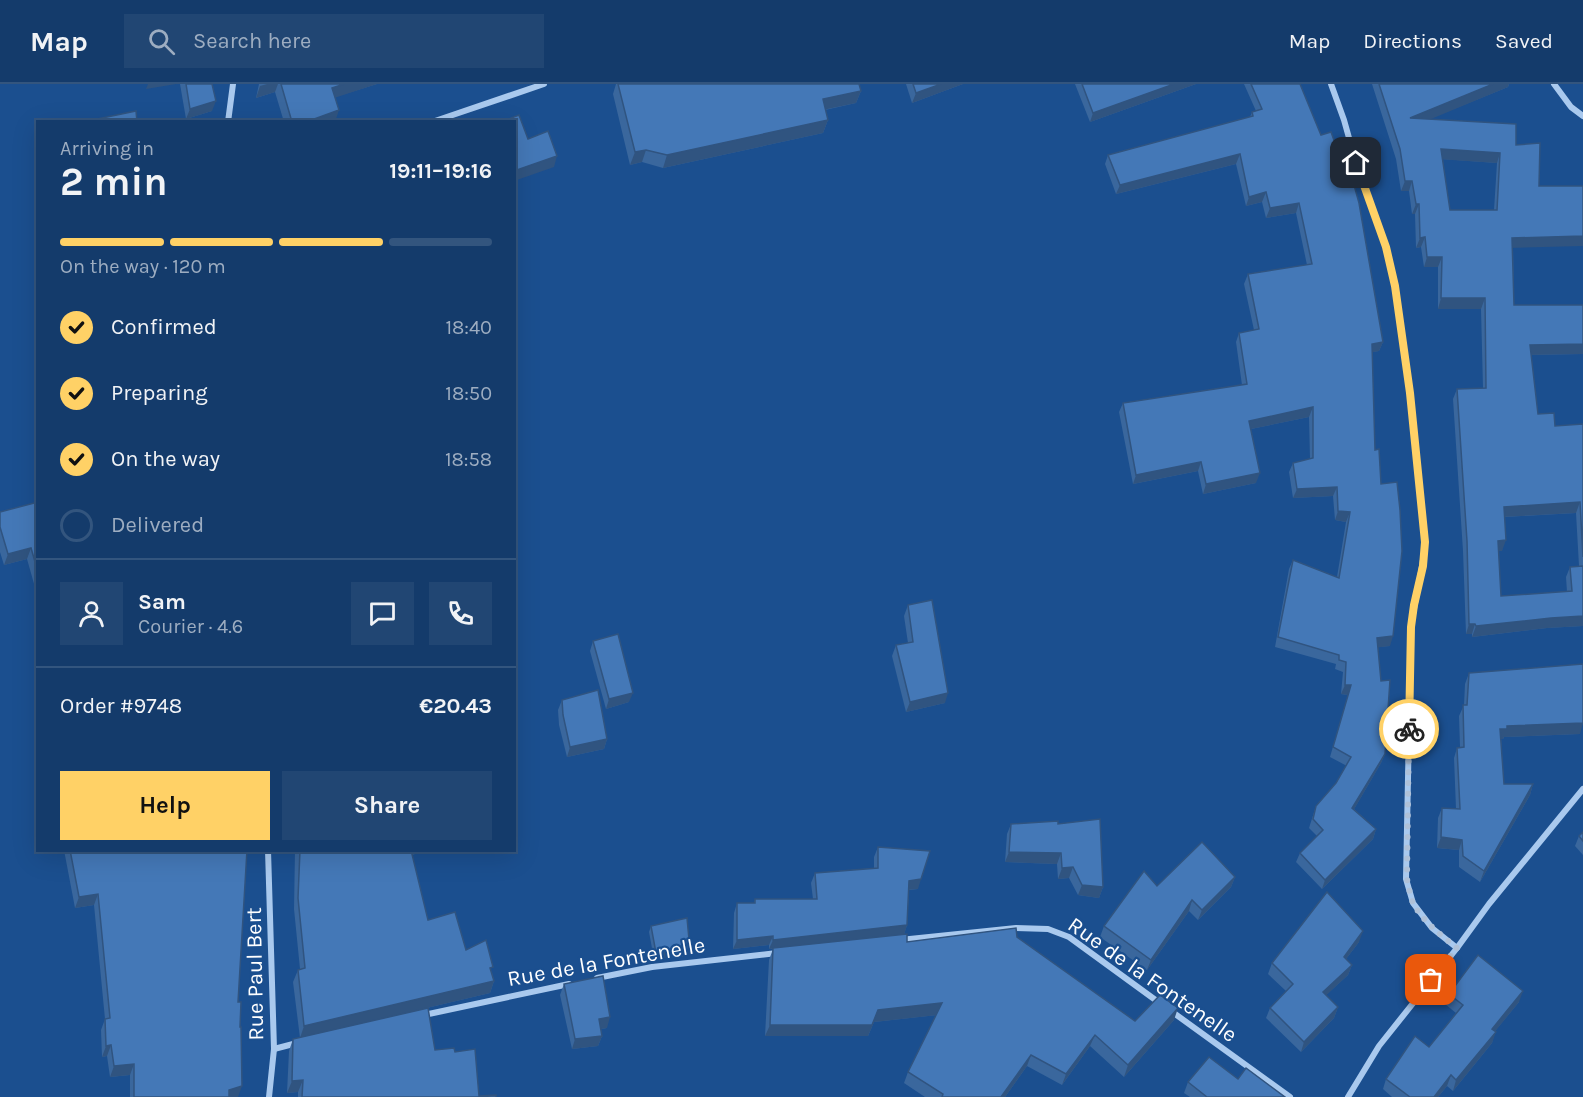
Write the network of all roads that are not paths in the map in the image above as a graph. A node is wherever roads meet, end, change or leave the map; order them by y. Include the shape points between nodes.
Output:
1 (233, 84) edge
2 (544, 84) edge
3 (1331, 84) edge
4 (1554, 84) edge
5 (1583, 116) edge
6 (228, 120) edge
7 (438, 120) edge
8 (1583, 789) edge
9 (268, 852) edge
10 (894, 941) edge
11 (1457, 948) junction
12 (789, 952) edge
13 (594, 979) edge
14 (572, 984) edge
15 (417, 1016) edge
16 (307, 1041) edge
17 (274, 1049) junction
18 (269, 1097) edge
19 (1290, 1097) edge
20 (1348, 1097) edge

1 - 6 street
2 - 7 street
3 - 11 street via 1386,247 1395,286 1425,542 1411,627 1407,879 1413,903 1432,928
4 - 5 street
8 - 11 street
9 - 17 street, Rue Paul Bert
10 - 19 street, Rue de la Fontenelle via 1016,928 1048,929 1069,937
11 - 20 street via 1379,1046
12 - 13 street, Rue de la Fontenelle via 652,967
14 - 15 street, Rue de la Fontenelle
16 - 17 street
17 - 18 street, Rue Paul Bert

